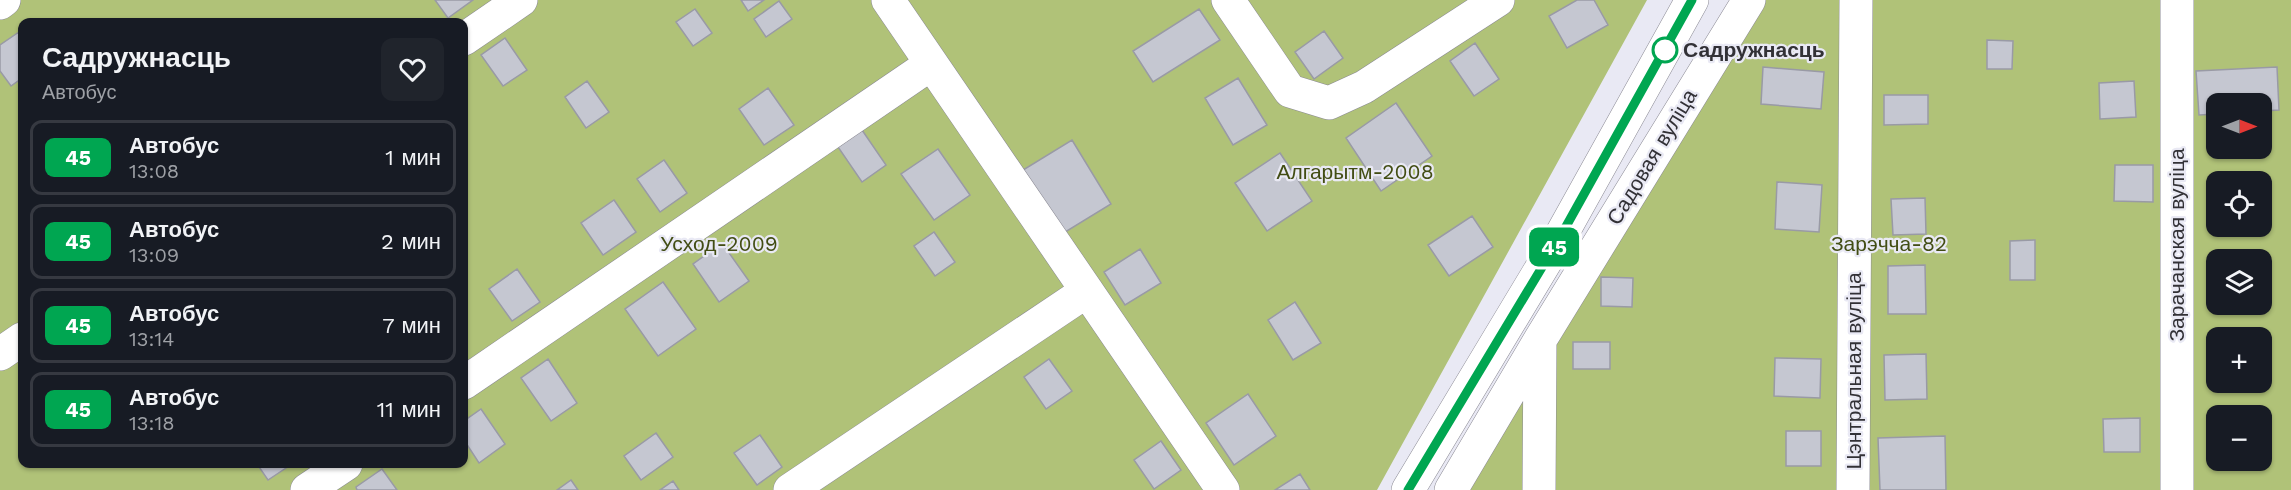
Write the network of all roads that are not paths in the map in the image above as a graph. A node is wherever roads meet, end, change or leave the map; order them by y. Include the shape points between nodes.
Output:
1 (4, 0) edge
2 (521, 0) edge
3 (888, 0) edge
4 (1228, 0) edge
5 (1498, 0) edge
6 (1692, 0) edge
7 (1749, 0) edge
8 (1856, 0) edge
9 (2177, 0) edge
10 (0, 3) edge
11 (468, 36) edge
12 (931, 64) junction
13 (1087, 291) junction
14 (1540, 340) junction
15 (18, 342) edge
16 (0, 354) edge
17 (468, 380) edge
18 (340, 468) edge
19 (307, 490) edge
20 (790, 490) edge
21 (1222, 490) edge
22 (1408, 490) edge
23 (1451, 490) edge
24 (1539, 490) edge
25 (1853, 490) edge
26 (2177, 490) edge

1 - 10 street
2 - 11 street
3 - 12 street
4 - 5 street via 1290,91 1329,103 1364,87
6 - 22 street via 1559,239
7 - 14 street, Садовая вуліца
8 - 25 street, Цэнтральная вуліца
9 - 26 street, Зарачанская вуліца
12 - 13 street
12 - 17 street
13 - 20 street
13 - 21 street
14 - 23 street, Садовая вуліца
14 - 24 street
15 - 16 street
18 - 19 street

